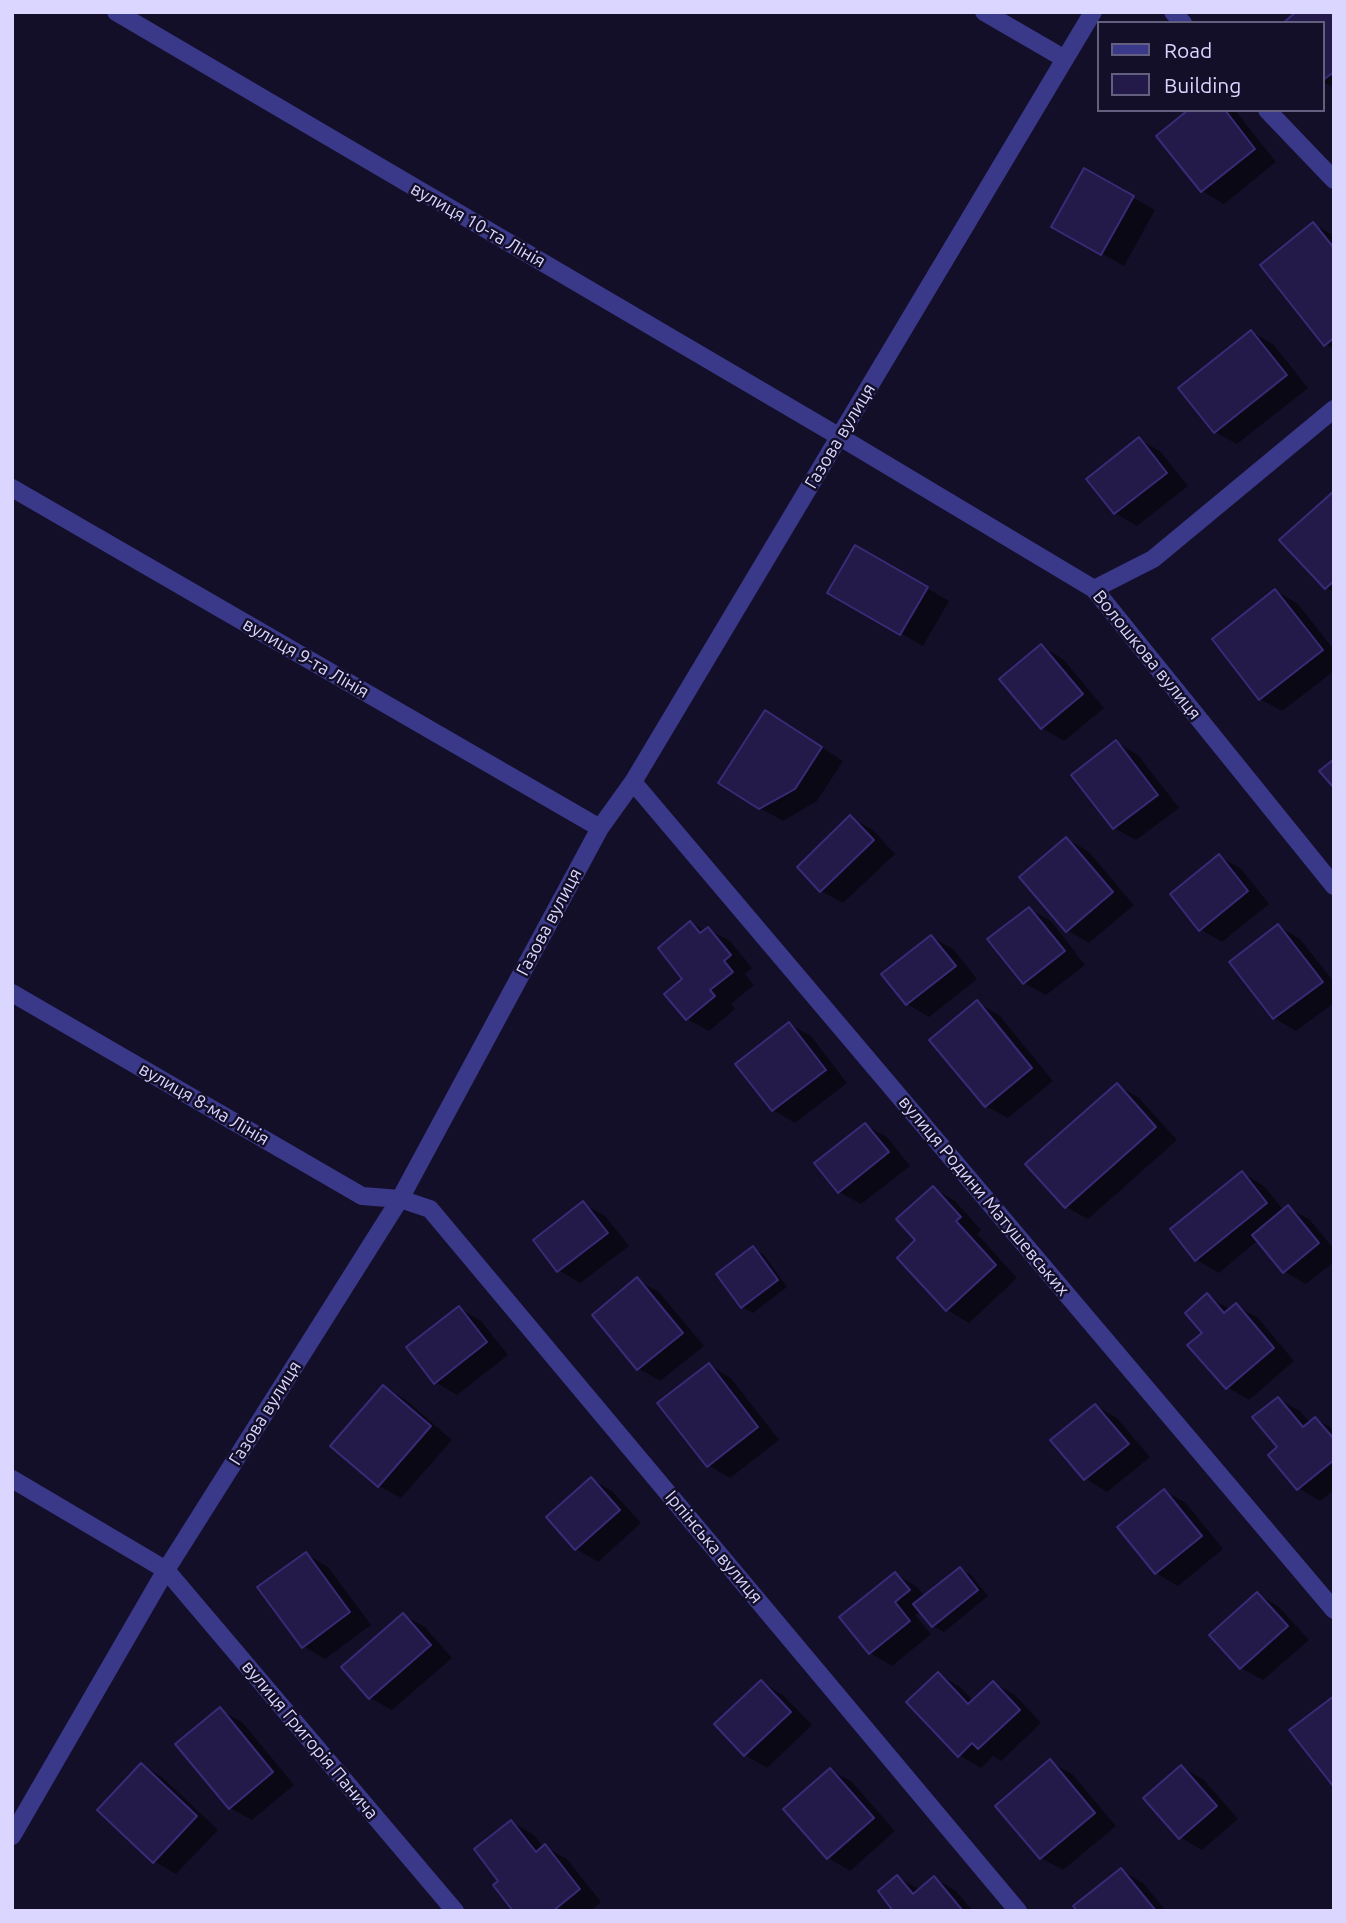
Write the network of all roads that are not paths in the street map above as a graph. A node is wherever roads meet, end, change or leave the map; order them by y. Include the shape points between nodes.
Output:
1 (116, 12) edge
2 (984, 12) edge
3 (1093, 12) edge
4 (1065, 59) junction
5 (1269, 112) edge
6 (1334, 180) edge
7 (1334, 409) edge
8 (840, 437) junction
9 (12, 488) edge
10 (1094, 589) junction
11 (634, 782) junction
12 (600, 828) junction
13 (1334, 886) edge
14 (12, 993) edge
15 (400, 1199) junction
16 (12, 1479) edge
17 (166, 1570) junction
18 (1334, 1610) edge
19 (12, 1836) edge
20 (455, 1911) edge
21 (1018, 1911) edge

1 - 8 street, вулиця 10-та Лінія
2 - 4 street
3 - 4 street, Газова вулиця
4 - 8 street, Газова вулиця
5 - 6 street
7 - 10 street via 1153,559
8 - 10 street, Волошкова вулиця
8 - 11 street, Газова вулиця
9 - 12 street, вулиця 9-та Лінія
10 - 13 street, Волошкова вулиця
11 - 12 street, Газова вулиця
11 - 18 street, вулиця Родини Матушевських
12 - 15 street, Газова вулиця
14 - 15 street, вулиця 8-ма Лінія via 362,1196
15 - 17 street, Газова вулиця
15 - 21 street, Ірпінська вулиця via 430,1209
16 - 17 street, вулиця Григорія Панича
17 - 19 street, Газова вулиця
17 - 20 street, вулиця Григорія Панича

